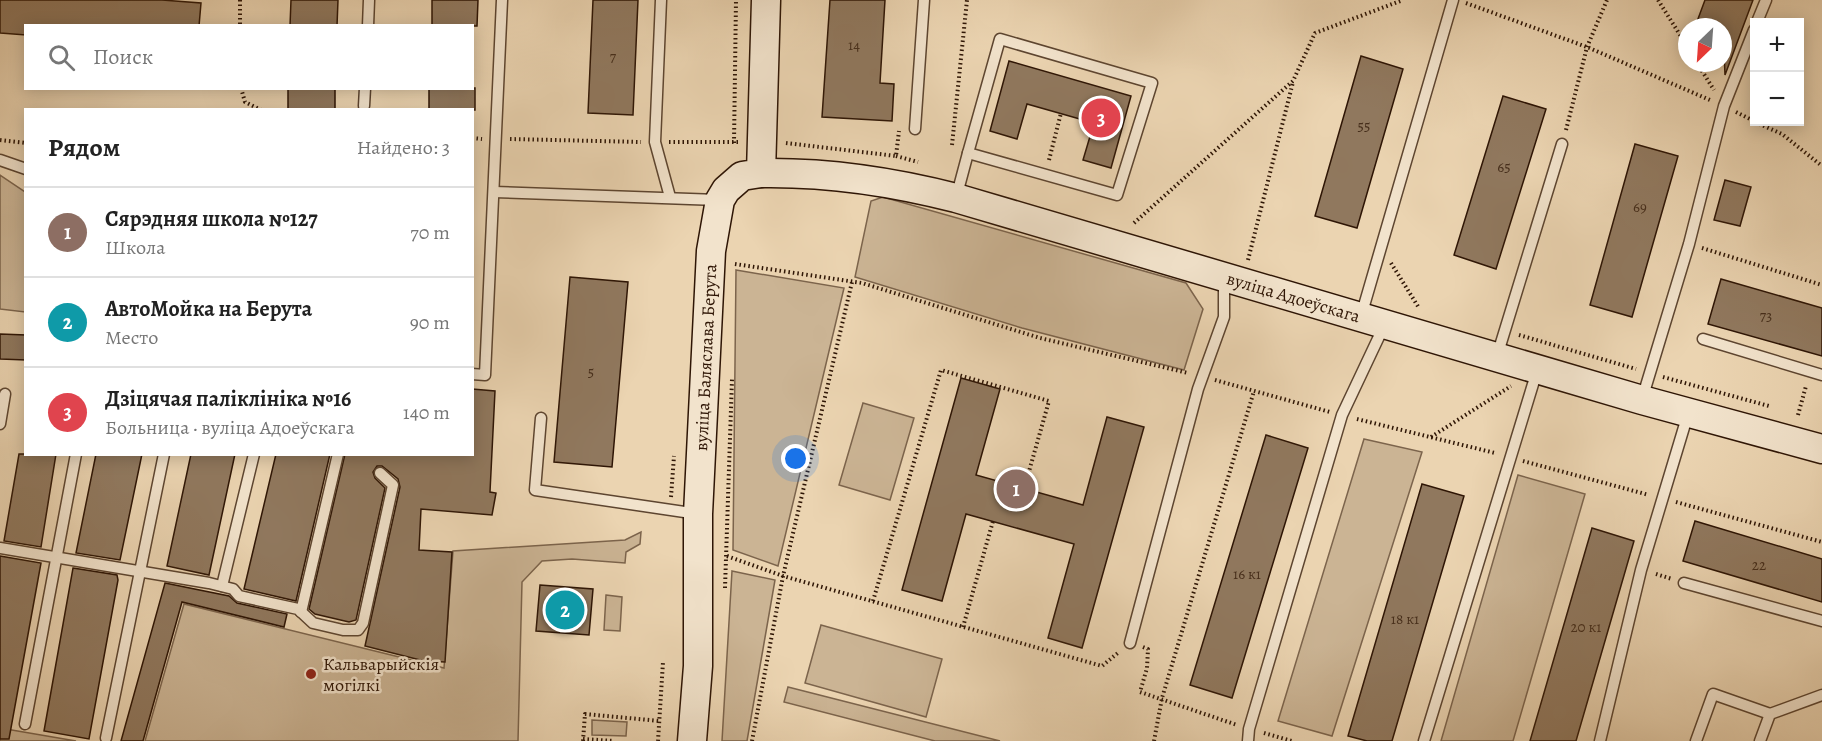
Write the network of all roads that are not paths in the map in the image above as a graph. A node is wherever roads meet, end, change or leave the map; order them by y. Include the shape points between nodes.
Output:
1 (369, 0) edge
2 (502, 0) edge
3 (661, 0) edge
4 (766, 0) edge
5 (924, 0) edge
6 (1455, 0) edge
7 (1766, 0) edge
8 (1759, 18) edge
9 (368, 24) edge
10 (1750, 42) edge
11 (365, 90) edge
12 (364, 106) dead end
13 (915, 129) road end
14 (1562, 144) road end
15 (968, 153) junction
16 (0, 160) edge
17 (24, 167) edge
18 (761, 173) junction
19 (494, 192) junction
20 (670, 197) junction
21 (956, 198) junction
22 (720, 200) junction
23 (1224, 278) junction
24 (1372, 321) junction
25 (1703, 339) dead end
26 (1496, 357) junction
27 (1537, 369) junction
28 (474, 374) edge
29 (1822, 375) edge
30 (5, 394) dead end
31 (1642, 400) junction
32 (1689, 413) junction
33 (541, 418) dead end
34 (0, 424) edge
35 (1822, 449) edge
36 (76, 456) edge
37 (164, 456) edge
38 (254, 456) edge
39 (338, 456) edge
40 (380, 473) dead end
41 (698, 514) junction
42 (0, 548) edge
43 (57, 557) junction
44 (139, 571) junction
45 (1684, 583) road end
46 (222, 586) junction
47 (301, 612) junction
48 (1822, 621) edge
49 (1130, 643) road end
50 (1822, 695) edge
51 (1770, 714) junction
52 (25, 724) dead end
53 (106, 738) dead end
54 (692, 741) edge
55 (1248, 741) edge
56 (1424, 741) edge
57 (1600, 741) edge
58 (1696, 741) edge
59 (1761, 741) edge

1 - 9 lane
2 - 19 lane
3 - 20 lane via 655,142
4 - 18 street
5 - 13 lane
6 - 24 lane via 1382,247
7 - 8 lane
10 - 31 lane via 1724,106 1689,244
11 - 12 lane
14 - 26 lane
15 - 15 lane via 1117,195 1152,83 1000,39
15 - 21 lane
16 - 17 lane
18 - 21 street, вуліца Адоеўскага via 869,182
18 - 22 street via 742,176
19 - 20 lane
19 - 28 lane via 485,375
20 - 22 lane
21 - 23 street, вуліца Адоеўскага
22 - 41 street, вуліца Баляслава Берута via 709,278
23 - 24 street, вуліца Адоеўскага
23 - 49 lane via 1224,317
24 - 26 street, вуліца Адоеўскага
24 - 55 lane
25 - 29 lane
26 - 27 street, вуліца Адоеўскага
27 - 31 street, вуліца Адоеўскага
27 - 56 lane
30 - 34 lane
31 - 32 street, вуліца Адоеўскага
32 - 35 street, вуліца Адоеўскага
32 - 57 lane via 1641,570
33 - 41 lane via 535,490
36 - 43 lane
37 - 44 lane
38 - 46 lane
39 - 47 lane
40 - 47 lane via 393,485 363,623 358,630 343,630 313,623
41 - 54 street, вуліца Баляслава Берута via 698,666
42 - 43 lane
43 - 44 lane
43 - 52 lane
44 - 46 lane
44 - 53 lane
45 - 48 lane
46 - 47 lane via 239,596
50 - 51 lane
51 - 58 lane via 1713,694
51 - 59 lane

